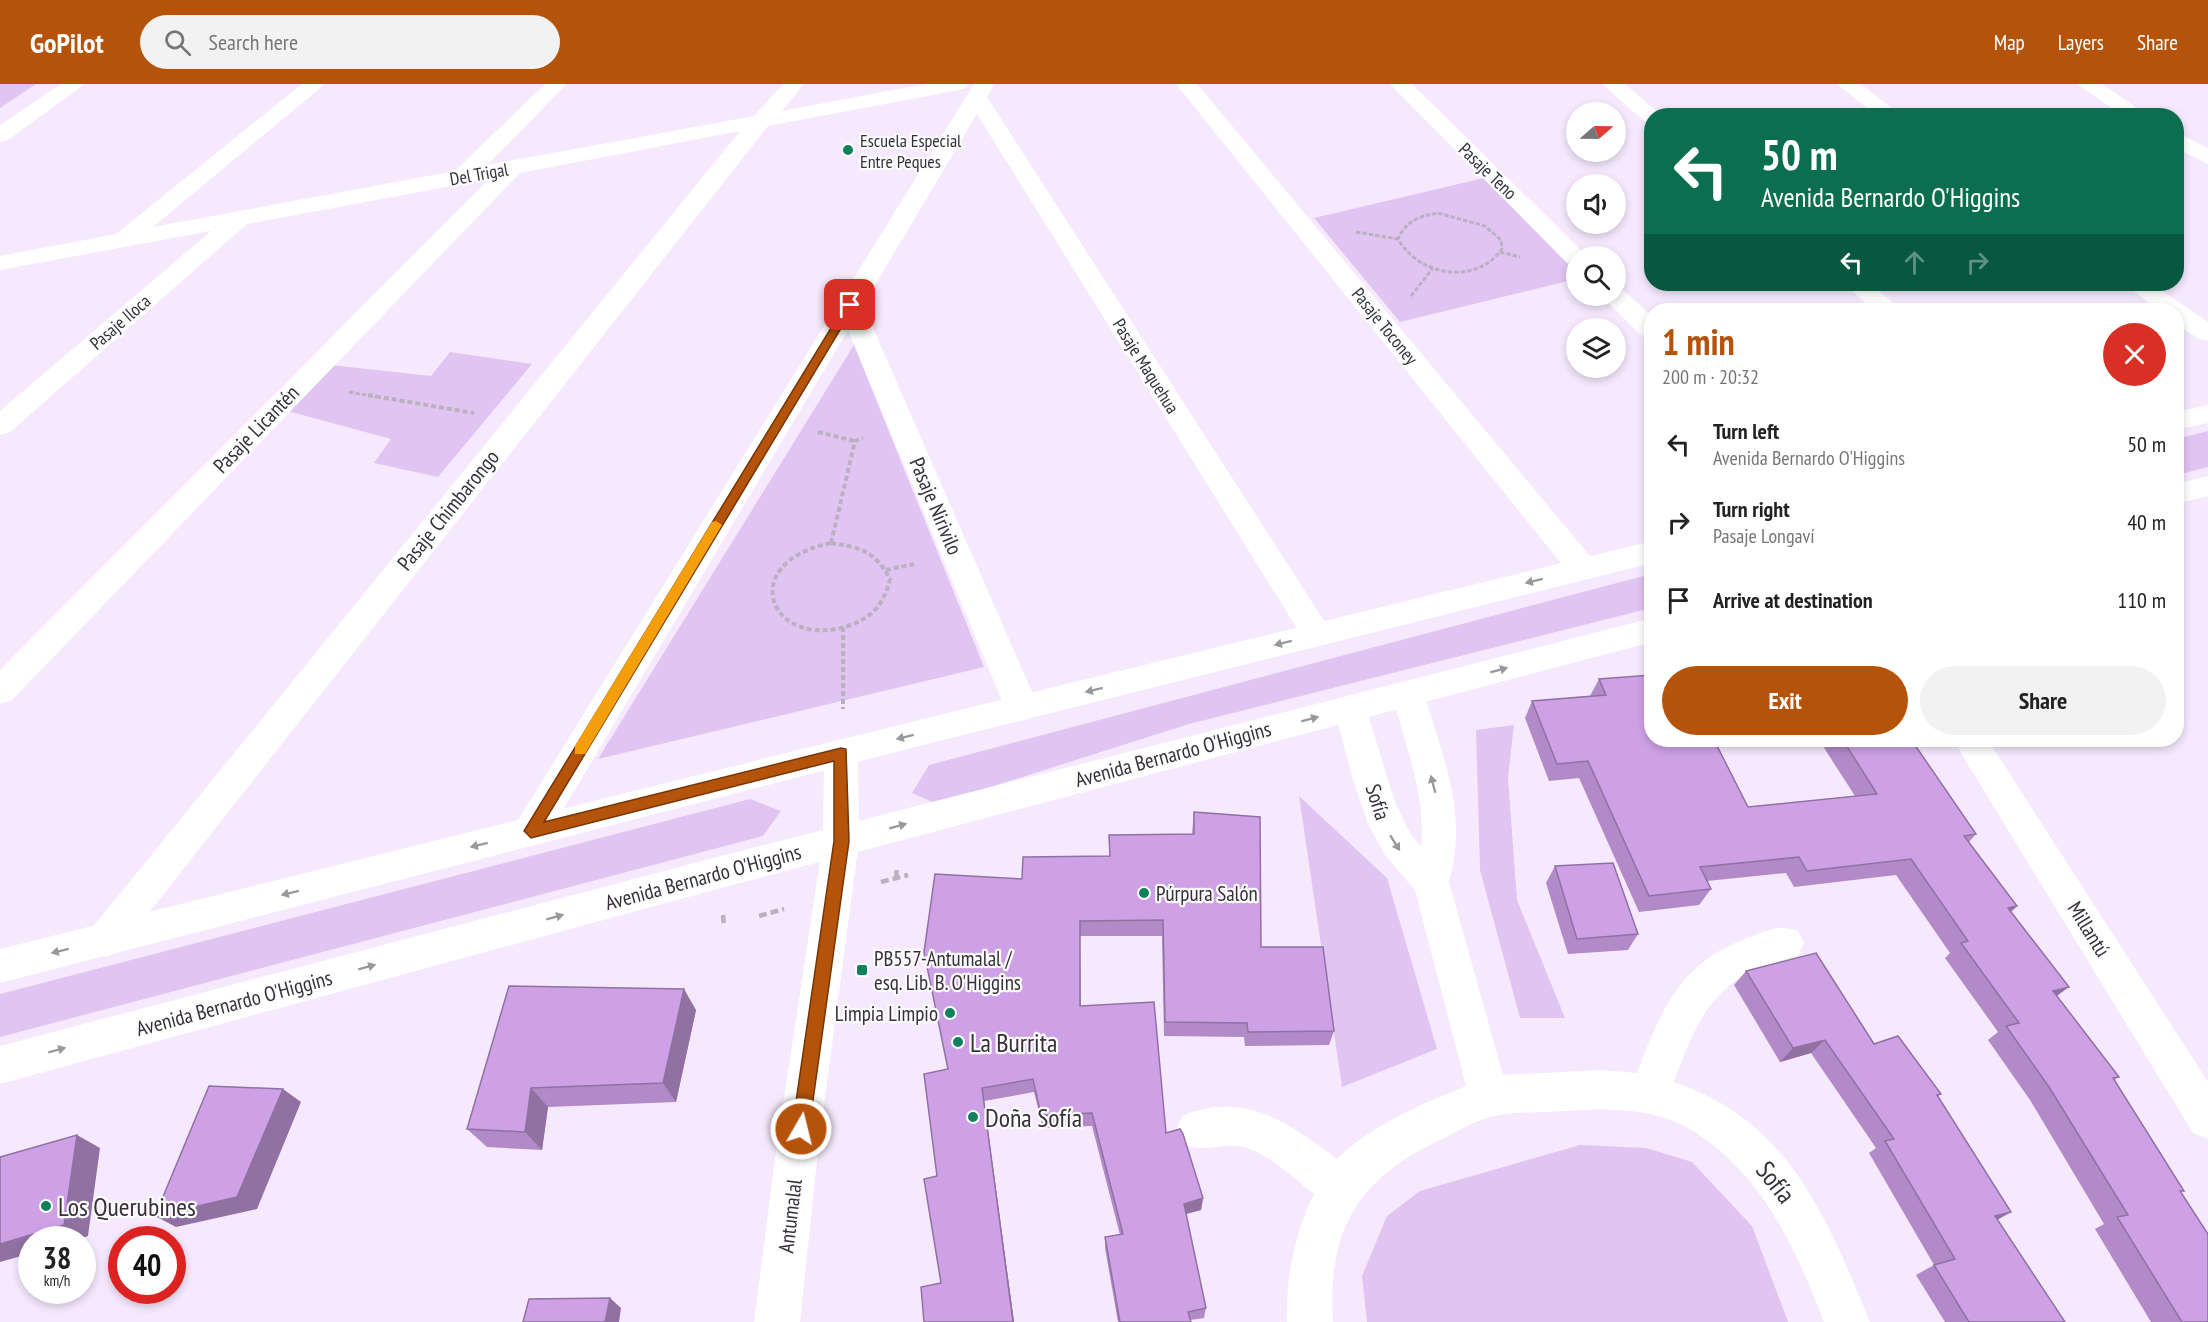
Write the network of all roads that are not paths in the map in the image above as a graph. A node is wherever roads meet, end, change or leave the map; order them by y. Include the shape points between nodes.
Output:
1 (75, 84) edge
2 (315, 84) edge
3 (556, 84) edge
4 (794, 84) edge
5 (1186, 84) edge
6 (1400, 84) edge
7 (1612, 84) edge
8 (1846, 84) edge
9 (2087, 84) edge
10 (973, 88) edge
11 (1880, 108) edge
12 (2126, 108) edge
13 (1644, 110) edge
14 (762, 121) junction
15 (0, 135) edge
16 (2184, 143) edge
17 (2208, 157) edge
18 (512, 168) junction
19 (462, 177) junction
20 (240, 219) junction
21 (121, 241) junction
22 (1566, 248) edge
23 (0, 263) edge
24 (1865, 291) edge
25 (2146, 291) edge
26 (1880, 303) edge
27 (2164, 303) edge
28 (850, 305) junction
29 (1625, 306) edge
30 (2184, 316) edge
31 (1644, 324) edge
32 (2208, 333) edge
33 (2208, 414) edge
34 (2184, 419) edge
35 (0, 426) edge
36 (2208, 486) edge
37 (2184, 492) edge
38 (1644, 554) edge
39 (1584, 569) junction
40 (1644, 632) edge
41 (1317, 635) junction
42 (0, 691) edge
43 (1408, 694) junction
44 (1022, 708) junction
45 (1351, 708) junction
46 (1975, 747) edge
47 (841, 753) junction
48 (531, 831) junction
49 (841, 841) junction
50 (1431, 882) junction
51 (105, 940) junction
52 (1785, 944) dead end
53 (0, 966) edge
54 (0, 1065) edge
55 (1650, 1092) junction
56 (1489, 1098) junction
57 (2208, 1119) edge
58 (1197, 1130) dead end
59 (1341, 1188) junction
60 (777, 1322) edge
61 (1310, 1322) edge
62 (1847, 1322) edge

1 - 15 street
2 - 21 street
3 - 19 street
4 - 14 street, Pasaje Chimbarongo
5 - 39 street, Pasaje Toconey
6 - 22 street, Pasaje Teno
7 - 13 street
8 - 11 street
9 - 12 street
10 - 14 street, Del Trigal
10 - 28 street
10 - 41 street, Pasaje Maquehua
14 - 18 street, Del Trigal
14 - 51 street, Pasaje Chimbarongo
16 - 17 street
18 - 19 street, Del Trigal
18 - 42 street, Pasaje Licantén
19 - 20 street, Del Trigal
20 - 21 street, Del Trigal
20 - 35 street, Pasaje Iloca
21 - 23 street, Del Trigal
24 - 26 street
25 - 27 street
28 - 44 street, Pasaje Nirivilo
28 - 48 street
29 - 31 street
30 - 32 street
33 - 34 street
36 - 37 street
38 - 39 street
39 -> 41 street
43 -> 40 street, Avenida Bernardo O'Higgins
41 -> 44 street
43 - 45 street, Avenida Bernardo O'Higgins
50 -> 43 street via 1438,861 1441,821
44 -> 47 street
49 -> 45 street, Avenida Bernardo O'Higgins
45 -> 50 street, Sofía via 1388,831 1412,866
46 - 57 street, Millantú
47 - 48 street
47 - 49 street, Antumalal
48 -> 51 street
54 -> 49 street, Avenida Bernardo O'Higgins
49 - 60 street, Antumalal
50 - 56 street
51 -> 53 street
52 - 55 street via 1730,962 1707,979 1689,999 1676,1024
55 - 56 street, Sofía via 1600,1089
55 - 62 street, Sofía via 1696,1110 1728,1130 1775,1177 1812,1238
56 - 59 street, Sofía via 1395,1140 1369,1158
58 - 59 street via 1239,1126 1256,1132
59 - 61 street, Sofía via 1322,1223 1311,1264

